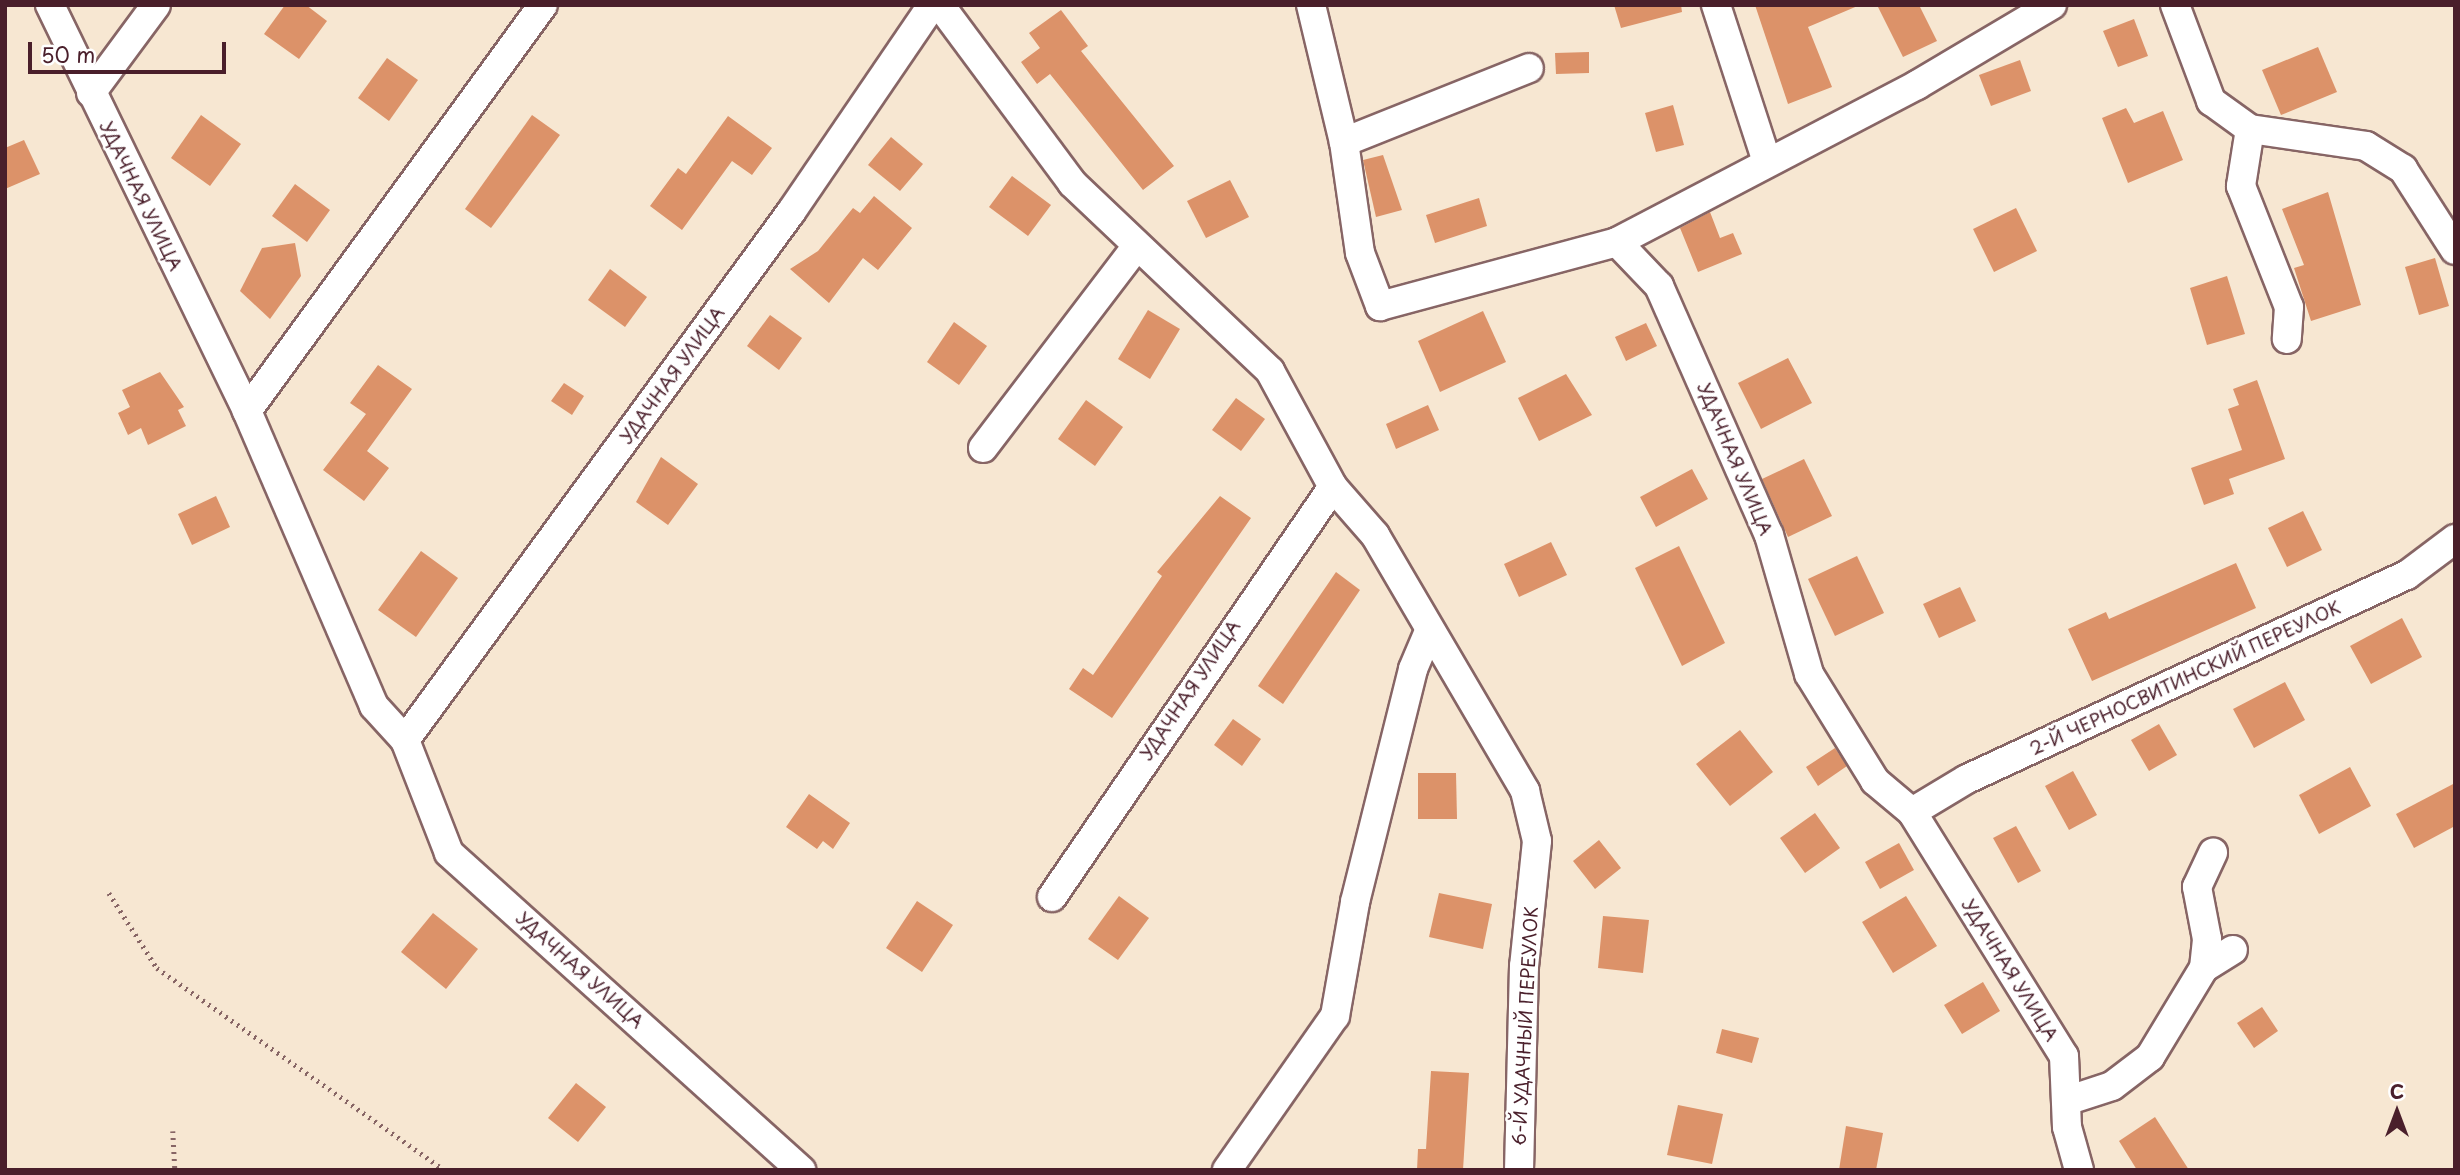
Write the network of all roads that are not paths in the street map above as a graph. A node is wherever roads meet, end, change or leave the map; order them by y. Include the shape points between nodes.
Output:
1 (50, 5) edge
2 (156, 5) edge
3 (543, 5) edge
4 (932, 5) edge
5 (940, 5) edge
6 (1311, 5) edge
7 (1716, 5) edge
8 (2052, 5) edge
9 (2175, 5) edge
10 (1530, 68) dead end
11 (91, 93) junction
12 (2250, 129) junction
13 (1344, 142) junction
14 (1767, 162) junction
15 (2453, 239) edge
16 (1617, 242) junction
17 (1136, 247) junction
18 (2287, 338) dead end
19 (247, 411) junction
20 (983, 448) dead end
21 (1333, 486) junction
22 (2455, 539) edge
23 (1428, 635) junction
24 (405, 740) junction
25 (1912, 812) junction
26 (2213, 852) dead end
27 (1052, 897) dead end
28 (2233, 950) dead end
29 (2204, 968) junction
30 (2066, 1101) junction
31 (801, 1170) edge
32 (1227, 1170) edge
33 (1518, 1170) edge
34 (2079, 1170) edge

1 - 11 street, УДАЧНАЯ УЛИЦА
2 - 11 street
3 - 19 street
4 - 24 street, УДАЧНАЯ УЛИЦА via 791,212
5 - 17 street via 1072,184
6 - 13 street
7 - 14 street
8 - 14 street via 1917,85
9 - 12 street via 2211,101
10 - 13 street
11 - 19 street, УДАЧНАЯ УЛИЦА
12 - 15 street via 2366,146 2403,169
12 - 18 street via 2241,186 2289,307
13 - 16 street via 1360,253 1380,306
14 - 16 street
16 - 25 street, УДАЧНАЯ УЛИЦА via 1659,286 1695,365 1769,535 1809,674 1875,781
17 - 20 street
17 - 21 street via 1270,371
19 - 24 street, УДАЧНАЯ УЛИЦА via 374,706
21 - 23 street via 1375,535
21 - 27 street, УДАЧНАЯ УЛИЦА
22 - 25 street, 2-Й ЧЕРНОСВИТИНСКИЙ ПЕРЕУЛОК via 2407,575 1966,779
23 - 32 street via 1413,669 1355,902 1335,1016
23 - 33 street, 6-Й УДАЧНЫЙ ПЕРЕУЛОК via 1525,791 1537,841 1524,966
24 - 31 street, УДАЧНАЯ УЛИЦА via 449,853
25 - 30 street, УДАЧНАЯ УЛИЦА via 2064,1056
26 - 29 street via 2197,887 2207,939
28 - 29 street
29 - 30 street via 2150,1057 2112,1086
30 - 34 street, УДАЧНАЯ УЛИЦА

